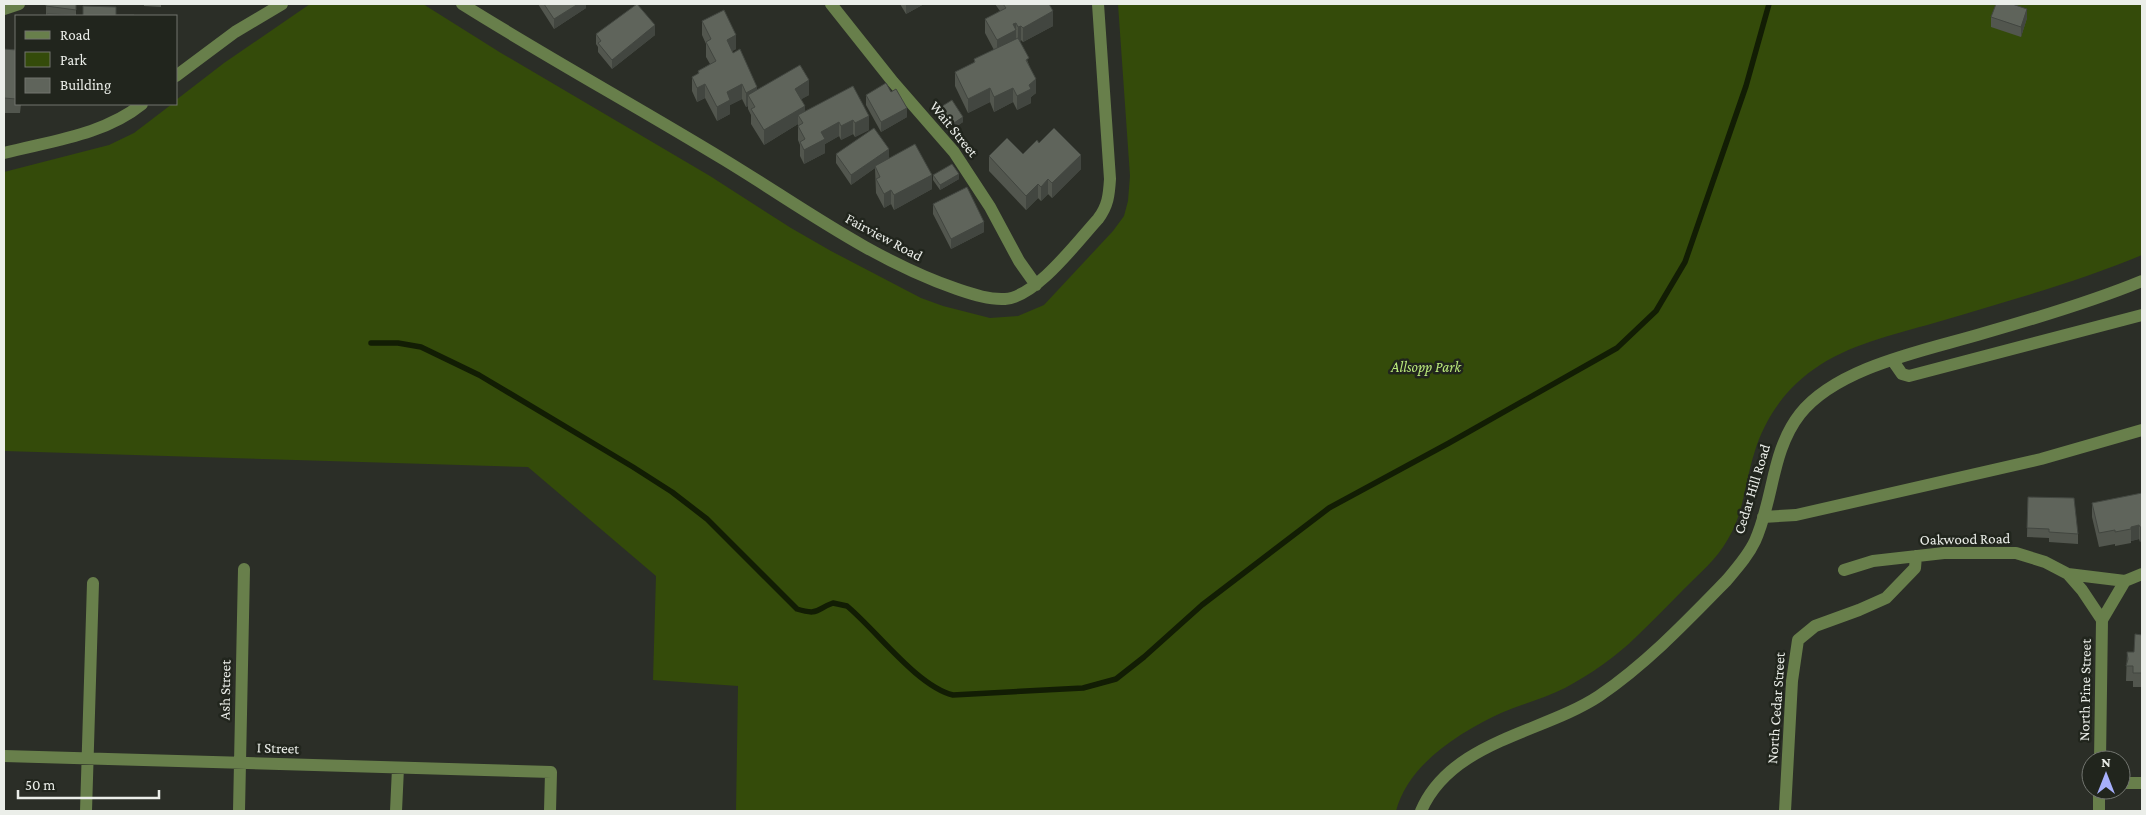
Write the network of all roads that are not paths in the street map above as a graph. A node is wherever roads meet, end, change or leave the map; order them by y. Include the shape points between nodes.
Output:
1 (19, 4) edge
2 (282, 4) edge
3 (462, 4) edge
4 (831, 4) edge
5 (1098, 4) edge
6 (4, 9) edge
7 (178, 75) edge
8 (140, 105) edge
9 (4, 153) edge
10 (2142, 281) edge
11 (1036, 285) junction
12 (2142, 315) edge
13 (1893, 361) junction
14 (2142, 430) edge
15 (1762, 517) junction
16 (1916, 556) junction
17 (244, 569) dead end
18 (1844, 570) dead end
19 (2068, 574) junction
20 (2142, 574) edge
21 (2125, 581) junction
22 (93, 583) dead end
23 (2102, 620) junction
24 (2100, 750) edge
25 (4, 756) edge
26 (88, 759) junction
27 (240, 763) junction
28 (398, 768) junction
29 (86, 811) edge
30 (239, 811) edge
31 (396, 811) edge
32 (550, 811) edge
33 (1421, 811) edge
34 (1785, 811) edge

1 - 6 street
2 - 7 street via 235,32
3 - 11 street, Fairview Road via 724,159 804,212 912,271 973,294 994,298 1014,297
4 - 11 street, Wait Street via 954,152
5 - 11 street, Fairview Road via 1110,178 1108,200 1098,219
8 - 9 street via 114,122 92,130
10 - 13 street, Cedar Hill Road
12 - 13 street via 1909,376 1902,374
13 - 15 street, Cedar Hill Road via 1834,384 1810,403 1784,441
14 - 15 street via 2021,464 1796,515
15 - 33 street, Cedar Hill Road via 1755,540 1738,568 1630,674 1577,709 1482,750 1439,784
16 - 18 street, Oakwood Road via 1873,561
16 - 19 street, Oakwood Road via 2016,553 2045,562
16 - 34 street, North Cedar Street via 1915,568 1886,598 1815,626 1798,640 1792,681
17 - 27 street, Ash Street
19 - 21 street, Oakwood Road
19 - 23 street, North Pine Street
20 - 21 street, Oakwood Road
21 - 23 street, North Pine Street
22 - 26 street
23 - 24 street, North Pine Street
25 - 26 street, I Street
26 - 27 street, I Street
26 - 29 street
27 - 28 street, I Street
27 - 30 street, Ash Street
28 - 31 street
28 - 32 street, I Street via 551,772

